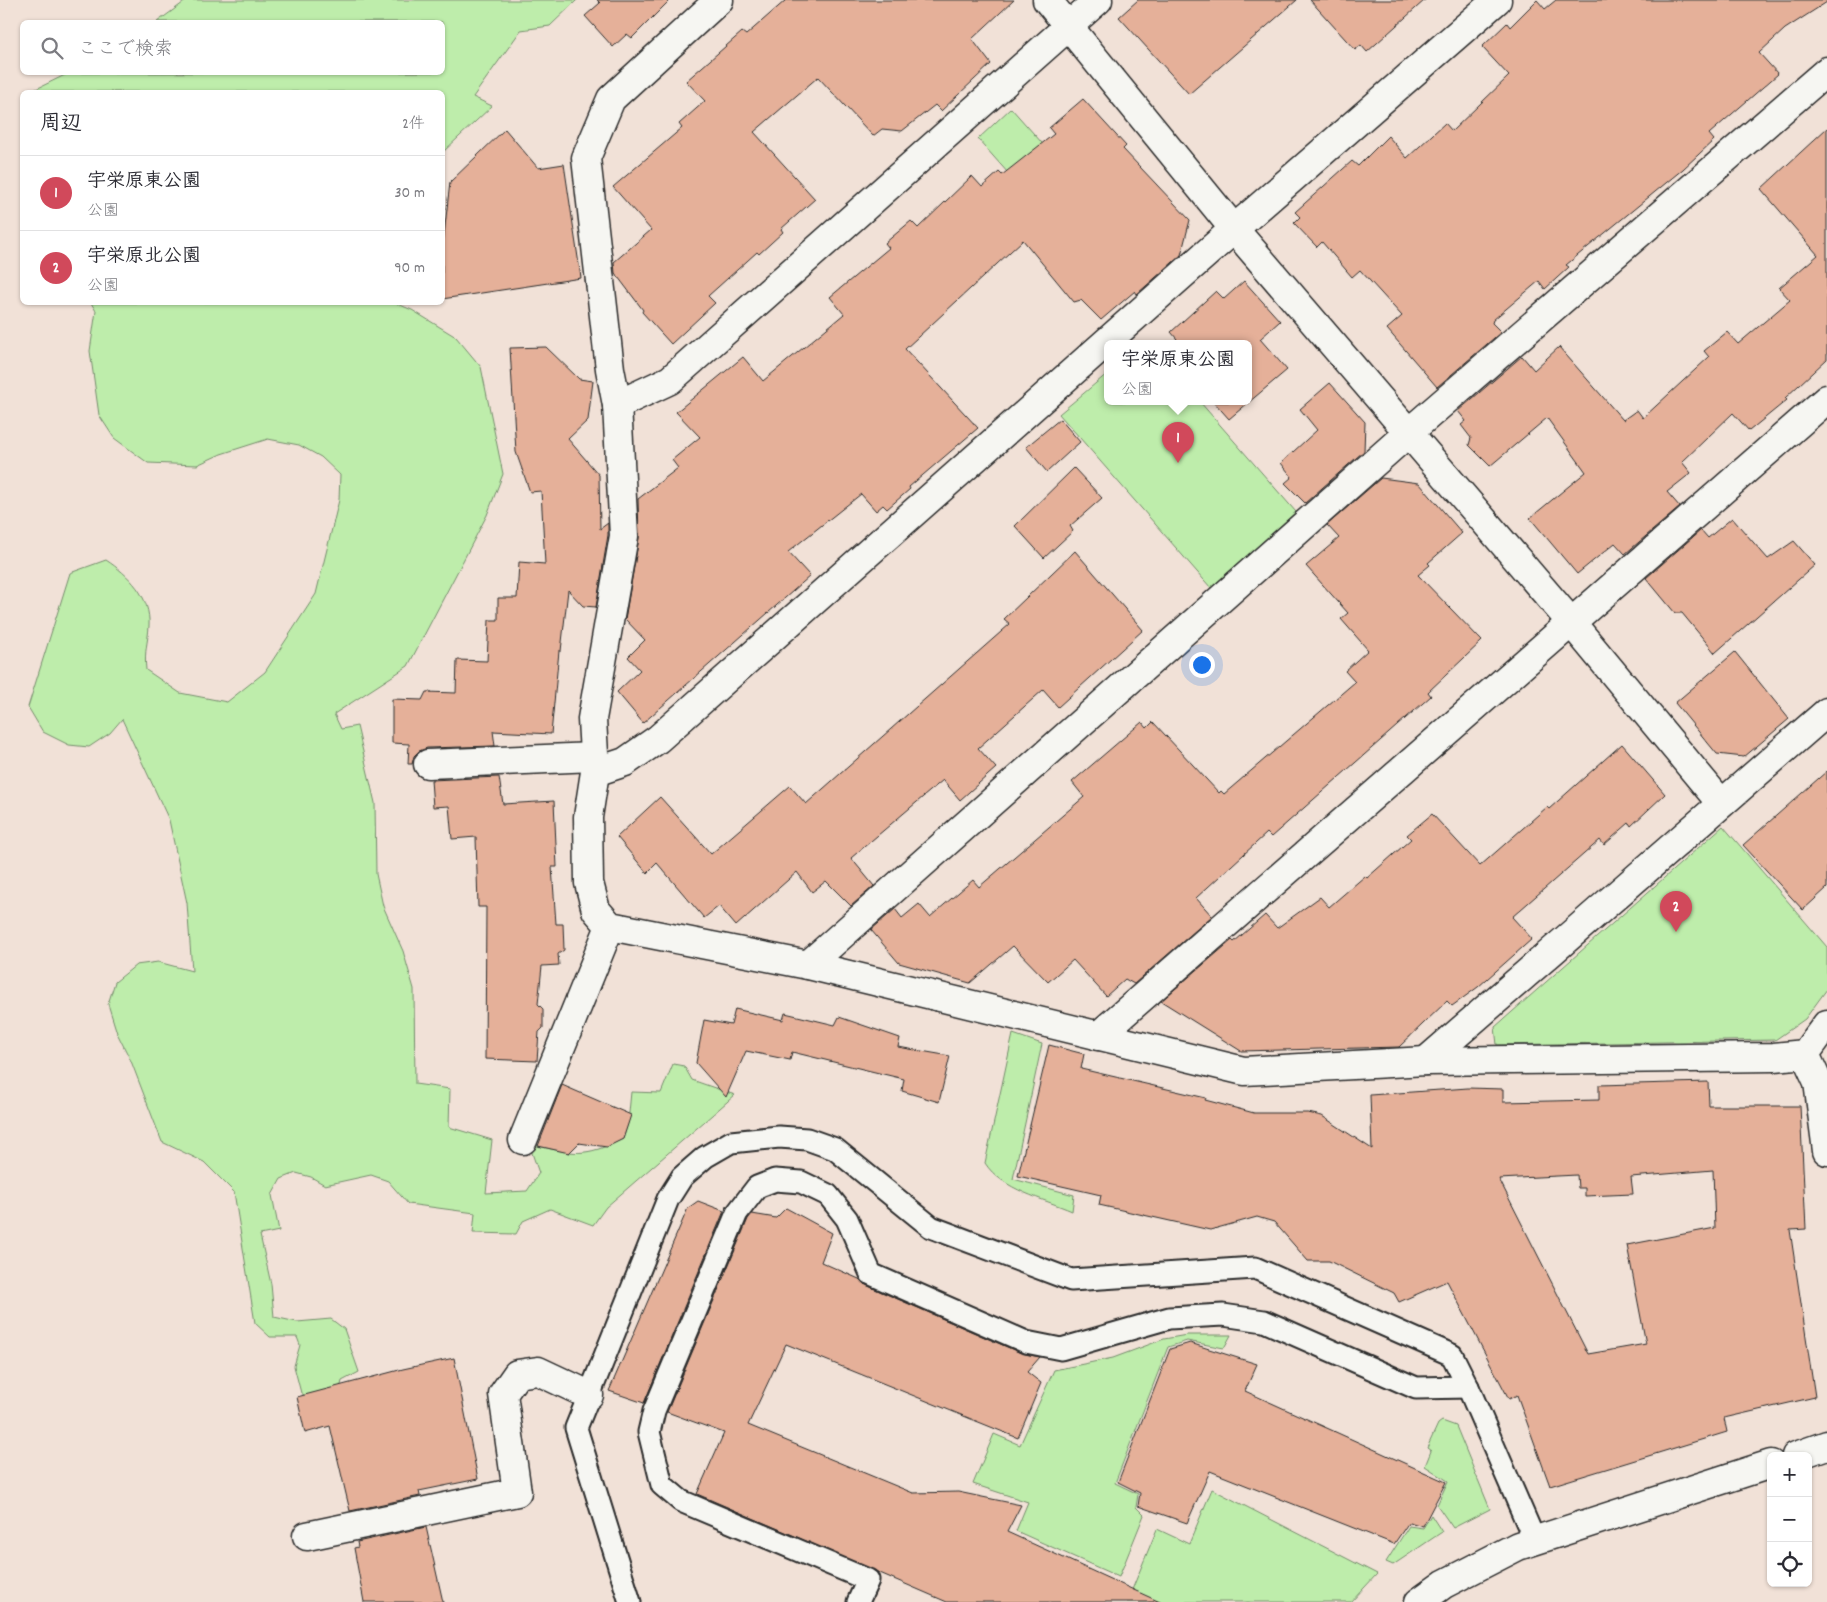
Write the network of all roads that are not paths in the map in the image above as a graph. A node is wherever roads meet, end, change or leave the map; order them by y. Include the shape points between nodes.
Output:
1 (719, 0) edge
2 (1047, 0) edge
3 (1098, 0) edge
4 (1497, 0) edge
5 (1068, 26) junction
6 (1827, 71) edge
7 (1234, 229) junction
8 (1109, 340) edge
9 (1104, 344) edge
10 (1827, 399) edge
11 (617, 406) junction
12 (1408, 433) junction
13 (1570, 621) junction
14 (1827, 712) edge
15 (428, 764) dead end
16 (594, 765) junction
17 (1721, 803) junction
18 (610, 926) junction
19 (808, 965) junction
20 (1827, 1024) edge
21 (1098, 1036) junction
22 (1805, 1054) junction
23 (1426, 1061) junction
24 (523, 1140) dead end
25 (1827, 1151) edge
26 (1468, 1387) junction
27 (589, 1395) junction
28 (1827, 1446) edge
29 (1808, 1452) edge
30 (1767, 1465) edge
31 (306, 1536) dead end
32 (1535, 1541) junction
33 (630, 1602) edge
34 (858, 1602) edge
35 (1419, 1602) edge

1 - 11 street via 611,99 586,158
2 - 5 street
3 - 5 street
4 - 7 street
5 - 7 street
5 - 11 street via 670,380
6 - 12 street
7 - 8 street
7 - 12 street
9 - 16 street via 658,739 625,762
10 - 13 street
11 - 16 street via 624,536 592,719
12 - 13 street
12 - 19 street
13 - 17 street
13 - 21 street
14 - 17 street
15 - 16 street
16 - 18 street via 588,817 589,883 596,910
17 - 23 street
18 - 19 street
18 - 24 street
19 - 21 street
20 - 22 street
21 - 23 street via 1244,1072
22 - 23 street
22 - 25 street via 1818,1082
26 - 27 lane via 1452,1355 1255,1268 1071,1280 931,1227 835,1149 807,1140 778,1137 731,1142 705,1156 682,1178 668,1199
26 - 32 lane
26 - 34 lane via 1416,1388 1264,1321 1223,1315 1170,1318 1061,1349 1026,1342 871,1274 847,1219 828,1195 801,1182 775,1180 757,1187 737,1213 654,1411 649,1432 662,1486 682,1501 868,1580
27 - 31 street via 538,1371 517,1374 503,1394 517,1492
27 - 33 lane via 576,1428
28 - 29 street
30 - 32 street
32 - 35 street via 1485,1562

